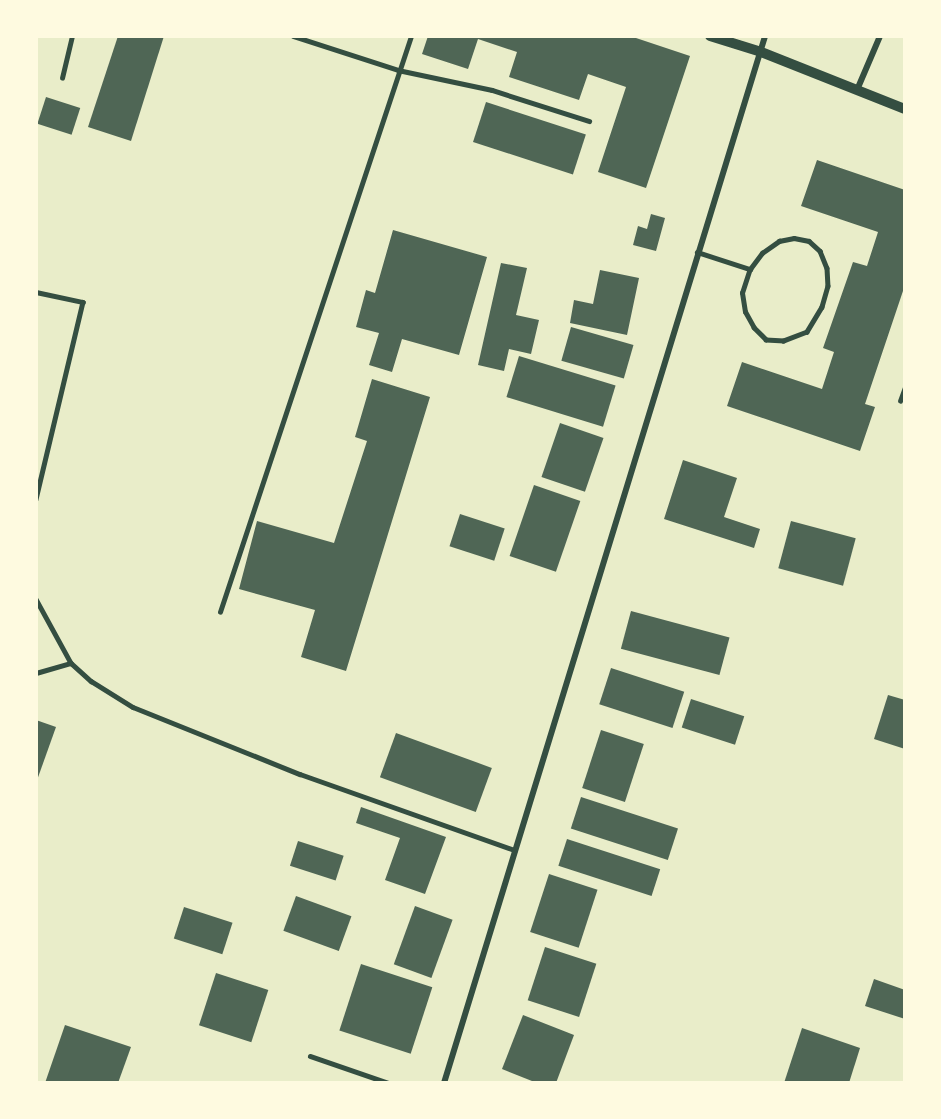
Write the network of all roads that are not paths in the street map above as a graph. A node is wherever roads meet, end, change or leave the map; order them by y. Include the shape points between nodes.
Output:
1 (72, 36) edge
2 (293, 36) edge
3 (411, 36) edge
4 (711, 36) edge
5 (765, 36) edge
6 (880, 36) edge
7 (761, 52) junction
8 (398, 70) junction
9 (62, 78) dead end
10 (857, 90) junction
11 (905, 109) edge
12 (589, 121) dead end
13 (697, 252) junction
14 (750, 269) junction
15 (36, 292) edge
16 (905, 387) edge
17 (900, 401) dead end
18 (36, 499) edge
19 (36, 599) edge
20 (220, 612) dead end
21 (71, 663) junction
22 (36, 673) edge
23 (515, 850) junction
24 (310, 1056) dead end
25 (388, 1083) edge
26 (444, 1083) edge

1 - 9 lane
2 - 8 lane
3 - 8 lane
4 - 7 street
5 - 7 street
6 - 10 street
7 - 10 street
7 - 13 street
8 - 12 lane via 492,90
8 - 20 lane
10 - 11 street
13 - 14 lane
13 - 23 street
14 - 14 lane via 762,253 779,241 794,238 809,242 820,251 827,268 828,286 822,307 807,332 784,341 766,340 754,328 745,312 742,293
15 - 18 lane via 83,302
16 - 17 lane
19 - 21 lane
21 - 22 lane
21 - 23 lane via 91,681 133,707 300,774
23 - 26 street
24 - 25 lane

